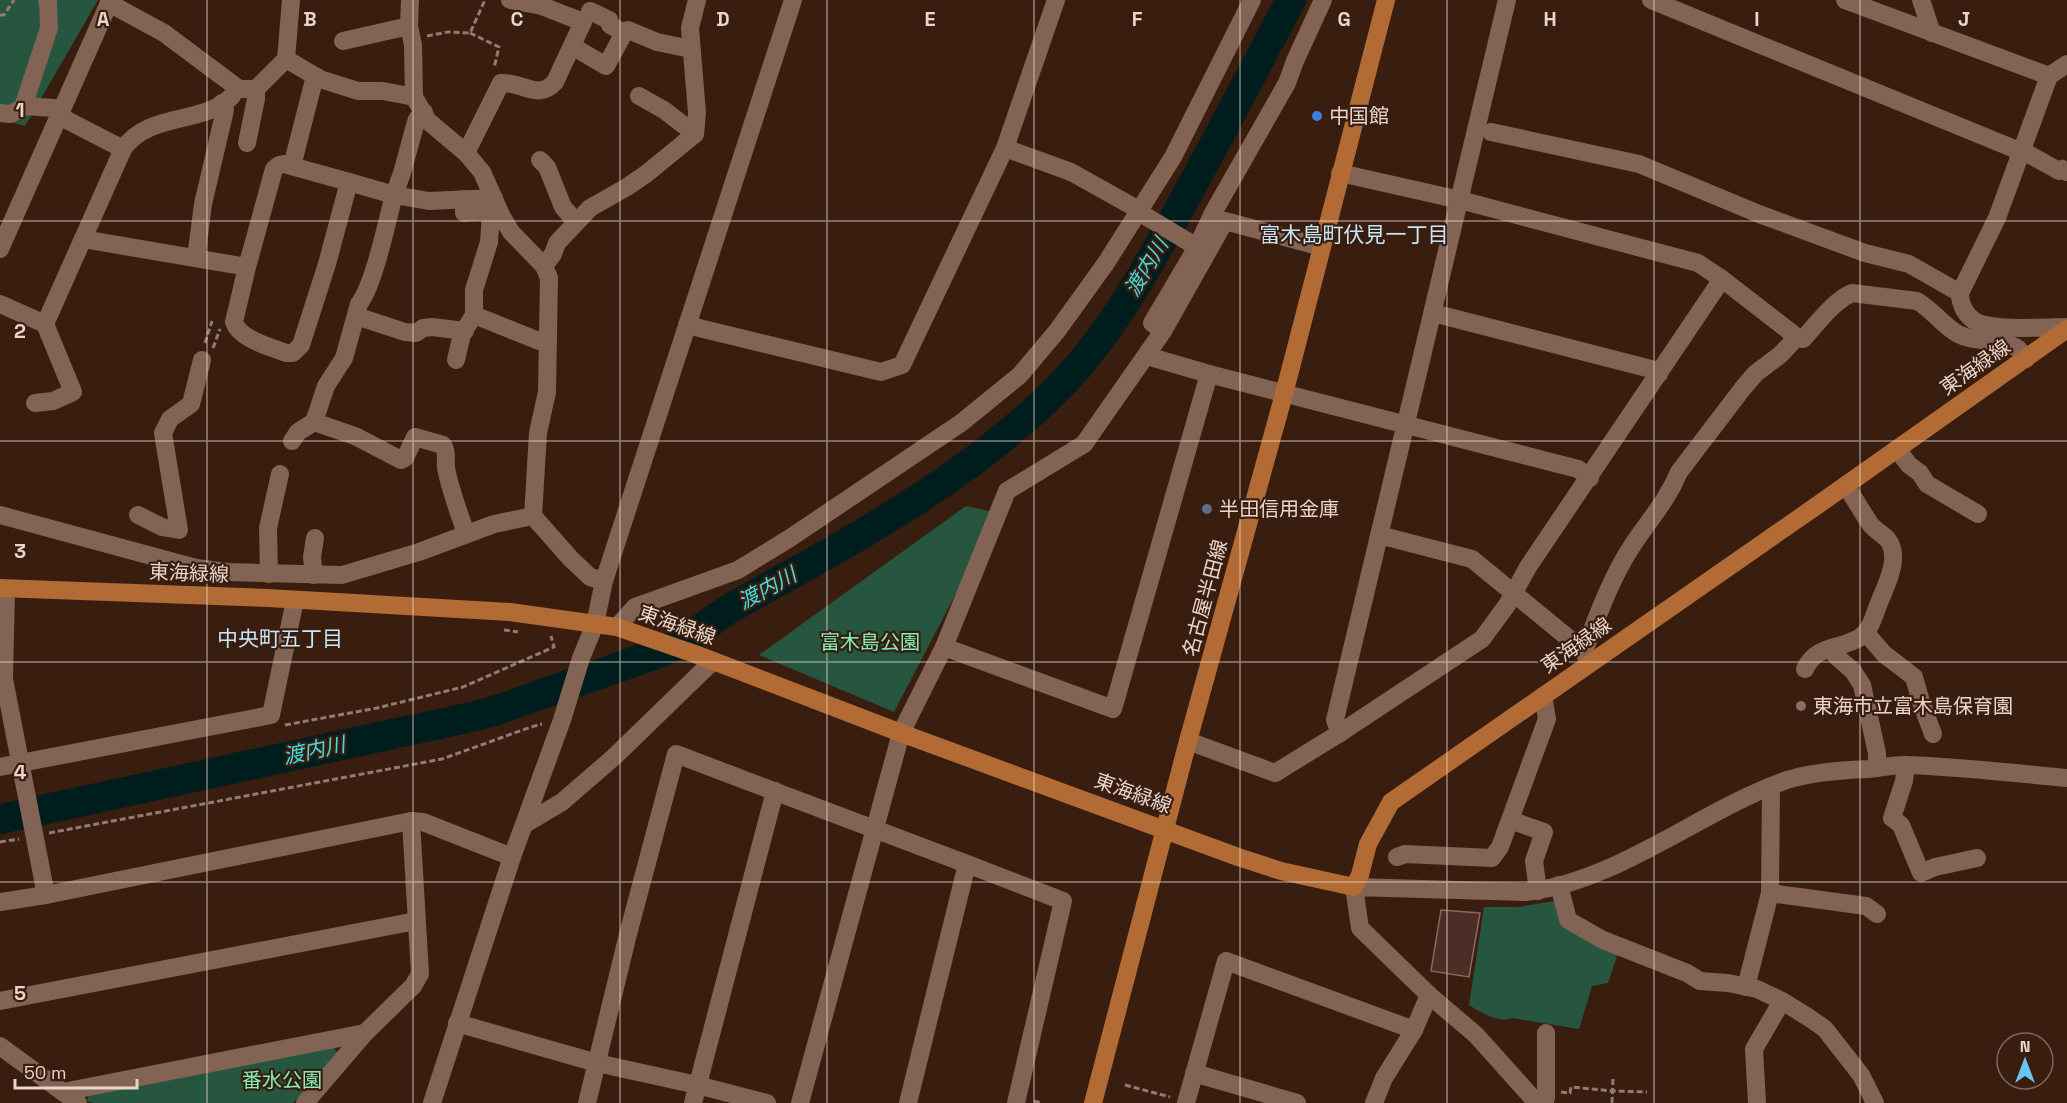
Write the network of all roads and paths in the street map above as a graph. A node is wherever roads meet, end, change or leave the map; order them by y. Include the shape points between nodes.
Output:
1 (14, 0) edge
2 (47, 0) edge
3 (291, 0) edge
4 (410, 0) edge
5 (485, 0) edge
6 (510, 0) edge
7 (697, 0) edge
8 (793, 0) edge
9 (1056, 0) edge
10 (1252, 0) edge
11 (1323, 0) edge
12 (1386, 0) edge
13 (1507, 0) edge
14 (1651, 0) edge
15 (1845, 0) edge
16 (1920, 0) edge
17 (110, 2) edge
18 (589, 11) edge
19 (0, 15) edge
20 (409, 26) junction
21 (470, 33) junction
22 (624, 33) junction
23 (1932, 33) junction
24 (343, 41) dead end
25 (413, 45) junction
26 (572, 46) junction
27 (691, 49) junction
28 (286, 59) junction
29 (2067, 64) edge
30 (2049, 76) junction
31 (317, 77) junction
32 (501, 83) junction
33 (248, 89) junction
34 (639, 96) dead end
35 (222, 103) junction
36 (419, 105) junction
37 (24, 106) junction
38 (0, 113) edge
39 (60, 113) junction
40 (1491, 132) dead end
41 (694, 134) junction
42 (247, 143) dead end
43 (1005, 148) junction
44 (123, 149) junction
45 (2022, 152) junction
46 (466, 153) junction
47 (540, 160) dead end
48 (292, 166) junction
49 (2067, 172) edge
50 (1340, 173) junction
51 (349, 182) junction
52 (394, 195) junction
53 (494, 198) junction
54 (464, 199) junction
55 (1460, 200) junction
56 (1143, 213) junction
57 (576, 222) junction
58 (84, 239) junction
59 (1322, 246) junction
60 (1197, 247) junction
61 (0, 249) edge
62 (196, 258) junction
63 (544, 266) junction
64 (248, 267) junction
65 (1722, 279) junction
66 (1960, 293) junction
67 (0, 304) edge
68 (1433, 313) junction
69 (356, 316) junction
70 (212, 321) dead end
71 (469, 323) junction
72 (45, 324) junction
73 (687, 325) junction
74 (235, 327) junction
75 (2067, 328) edge
76 (1163, 331) junction
77 (1797, 337) junction
78 (548, 341) junction
79 (1147, 356) junction
80 (2026, 359) junction
81 (202, 360) junction
82 (456, 360) dead end
83 (1209, 374) junction
84 (1659, 374) junction
85 (1284, 394) junction
86 (35, 403) dead end
87 (314, 422) junction
88 (1406, 426) junction
89 (292, 441) dead end
90 (1897, 449) junction
91 (280, 474) dead end
92 (1590, 478) junction
93 (1846, 485) junction
94 (1978, 514) dead end
95 (0, 515) edge
96 (138, 515) dead end
97 (532, 516) junction
98 (178, 530) junction
99 (466, 534) junction
100 (1379, 535) junction
101 (315, 538) dead end
102 (181, 564) junction
103 (269, 574) junction
104 (314, 575) junction
105 (604, 581) junction
106 (3, 589) edge
107 (1514, 592) junction
108 (295, 600) junction
109 (595, 624) junction
110 (617, 627) junction
111 (494, 629) dead end
112 (529, 633) dead end
113 (1866, 633) junction
114 (540, 635) dead end
115 (944, 647) junction
116 (1833, 648) junction
117 (1586, 657) junction
118 (713, 662) junction
119 (1805, 669) dead end
120 (2, 680) edge
121 (1543, 696) junction
122 (562, 720) junction
123 (285, 724) dead end
124 (901, 733) junction
125 (1340, 734) junction
126 (1933, 734) dead end
127 (1188, 741) junction
128 (1906, 765) junction
129 (0, 766) edge
130 (1877, 768) junction
131 (20, 769) junction
132 (2067, 778) edge
133 (1771, 787) junction
134 (775, 790) junction
135 (1510, 820) junction
136 (411, 821) junction
137 (525, 824) junction
138 (1166, 829) junction
139 (875, 830) junction
140 (34, 834) junction
141 (512, 857) junction
142 (1397, 857) dead end
143 (1977, 858) dead end
144 (967, 864) junction
145 (1559, 885) junction
146 (1354, 887) junction
147 (1538, 891) junction
148 (1770, 893) junction
149 (46, 895) junction
150 (0, 902) edge
151 (1877, 914) dead end
152 (416, 921) junction
153 (1746, 987) junction
154 (1429, 995) junction
155 (0, 1001) edge
156 (1782, 1001) junction
157 (457, 1023) junction
158 (1414, 1030) junction
159 (365, 1033) junction
160 (1546, 1033) dead end
161 (0, 1046) edge
162 (597, 1063) junction
163 (1194, 1073) junction
164 (1613, 1079) dead end
165 (698, 1085) junction
166 (1125, 1085) dead end
167 (1612, 1091) junction
168 (1647, 1092) dead end
169 (70, 1098) edge
170 (1542, 1099) edge
171 (1186, 1102) edge
172 (306, 1103) edge
173 (432, 1103) edge
174 (588, 1103) edge
175 (693, 1103) edge
176 (767, 1103) edge
177 (800, 1103) edge
178 (908, 1103) edge
179 (1016, 1103) edge
180 (1093, 1103) edge
181 (1297, 1103) edge
182 (1374, 1103) edge
183 (1612, 1103) edge
184 (1757, 1103) edge
185 (1875, 1103) edge

1 - 19 path
2 - 37 street via 49,28
3 - 28 street
4 - 20 street
5 - 21 path
6 - 18 street
7 - 27 street via 690,28
8 - 73 street
9 - 43 street
10 - 56 street
11 - 60 street via 1287,83
12 - 50 main road, 名古屋半田線
13 - 55 street
14 - 45 street
15 - 23 street
16 - 23 street
17 - 33 street
17 - 39 street
18 - 22 street via 609,20 610,25
18 - 26 street
20 - 24 street
20 - 25 street
21 - 25 path via 435,33
21 - 32 path via 499,47 494,68
22 - 26 street via 606,66
22 - 27 street via 628,30 657,42
23 - 30 street
25 - 36 street
26 - 32 street via 548,90 538,92
27 - 41 street via 697,113
28 - 31 street
28 - 33 street
29 - 30 street
30 - 45 street
31 - 36 street via 358,91 383,91
31 - 48 street
32 - 46 street
33 - 35 street
33 - 42 street via 256,99
34 - 41 street
35 - 44 street via 145,129
35 - 62 street via 225,110 202,204
36 - 46 street via 428,121
36 - 52 street
37 - 38 street via 11,114
37 - 39 street via 54,108
39 - 44 street
39 - 61 street
40 - 66 street via 1639,164 1865,253 1909,264
41 - 57 street via 646,174 590,208
43 - 56 street via 1071,172
43 - 73 street via 902,365 881,372
44 - 58 street
45 - 49 street
45 - 66 street via 1997,218
46 - 53 street via 482,172
47 - 57 street via 547,167 563,207
48 - 51 street
48 - 64 street via 284,164 274,169
50 - 55 street
50 - 59 main road, 名古屋半田線
51 - 52 street
51 - 74 street via 301,345 293,353 286,353 242,334
52 - 54 street via 429,201
52 - 69 street
53 - 54 street
53 - 63 street via 511,232
54 - 71 street via 464,213 488,211 491,215 489,242 474,290
55 - 65 street via 1698,263
55 - 68 street
56 - 60 street
56 - 110 street via 1020,375 961,423 738,570 635,607
57 - 63 street via 557,243
58 - 62 street
58 - 72 street
59 - 76 street via 1225,221
59 - 85 main road, 名古屋半田線
60 - 76 street via 1152,323
62 - 64 street
63 - 78 street via 549,278
64 - 74 street
65 - 77 street
65 - 84 street
66 - 75 street via 1960,304 1977,322 2006,327
67 - 72 street
68 - 84 street via 1652,369
68 - 88 street
69 - 71 street via 416,333 423,328
69 - 87 street via 344,358 326,386
70 - 81 path
71 - 78 street
71 - 82 street
72 - 86 street via 73,392 53,401
73 - 105 street
74 - 81 path via 220,328 208,362
75 - 80 main road, 東海緑線
76 - 79 street
77 - 80 street via 1803,339 1833,306 1852,292 1917,302 1956,333 2018,348
77 - 117 street via 1756,373 1679,472 1607,590
78 - 97 street via 547,392 538,433
79 - 83 street
79 - 115 street via 1084,444 1007,491
80 - 90 main road, 東海緑線
81 - 98 street via 190,404 170,418 163,433
83 - 85 street
83 - 115 street via 1113,709
84 - 92 street
85 - 88 street
85 - 127 main road, 名古屋半田線
87 - 89 street
87 - 99 street via 355,436 401,460 415,437 443,445 454,500
88 - 92 street via 1578,469
88 - 100 street
90 - 93 main road, 東海緑線
90 - 94 street via 1927,484
91 - 103 street via 268,528
92 - 107 street
93 - 113 street via 1871,525 1892,549 1890,575
93 - 117 main road, 東海緑線
95 - 102 street
96 - 98 street
97 - 99 street
97 - 105 street via 590,577
98 - 102 street
99 - 104 street via 348,574
100 - 107 street via 1472,559
100 - 125 street via 1335,720
101 - 104 street
102 - 103 street
103 - 104 street
105 - 109 street
106 - 108 main road, 東海緑線
106 - 120 street
107 - 117 street
107 - 125 street via 1482,639
108 - 109 main road, 東海緑線 via 510,612
108 - 131 street via 271,715
109 - 110 main road, 東海緑線
109 - 122 street
110 - 118 main road, 東海緑線
111 - 112 path
113 - 116 street
113 - 126 street via 1884,654 1914,677
114 - 123 path via 552,636 554,647 463,687 377,708
115 - 124 street
116 - 119 street via 1810,658
116 - 130 street via 1862,685
117 - 121 main road, 東海緑線
118 - 124 main road, 東海緑線
118 - 137 street via 562,802
120 - 131 street
121 - 135 street via 1547,719
121 - 146 main road, 東海緑線 via 1391,802 1368,844
122 - 137 street
122 - 140 path via 442,759
124 - 138 main road, 東海緑線
124 - 139 street
125 - 127 street via 1275,773
127 - 138 main road, 名古屋半田線
128 - 130 street
128 - 132 street
128 - 143 street via 1892,818 1901,825 1921,873
129 - 131 street
130 - 133 street via 1838,770
131 - 140 street
133 - 145 street via 1628,858
133 - 148 street
134 - 139 street
134 - 162 street via 676,754
134 - 165 street
135 - 142 street via 1492,858 1405,854
135 - 147 street via 1544,832 1534,861
136 - 141 street via 423,822
136 - 149 street
136 - 152 street
137 - 141 street
138 - 146 main road, 東海緑線 via 1281,871
138 - 180 main road, 名古屋半田線
139 - 144 street
139 - 177 street
140 - 149 street
141 - 157 street
144 - 178 street
144 - 179 street via 1063,901
145 - 147 street
145 - 153 street via 1568,920 1603,940 1700,981
146 - 147 street
146 - 154 street via 1360,928
148 - 151 street via 1866,906
148 - 153 street
149 - 150 street
152 - 155 street
152 - 159 street via 420,974 413,986
153 - 156 street
154 - 158 street
154 - 170 street
156 - 184 street via 1755,1049
156 - 185 street via 1825,1029 1861,1075
157 - 162 street
157 - 173 street
158 - 163 street via 1226,961
158 - 182 street via 1384,1078
159 - 169 street
159 - 172 street
160 - 170 street
161 - 169 street
162 - 165 street
162 - 174 street
163 - 171 street
163 - 181 street
164 - 167 path
165 - 175 street
165 - 176 street
166 - 171 path
167 - 168 path
167 - 170 path via 1571,1087 1570,1093
167 - 183 path

